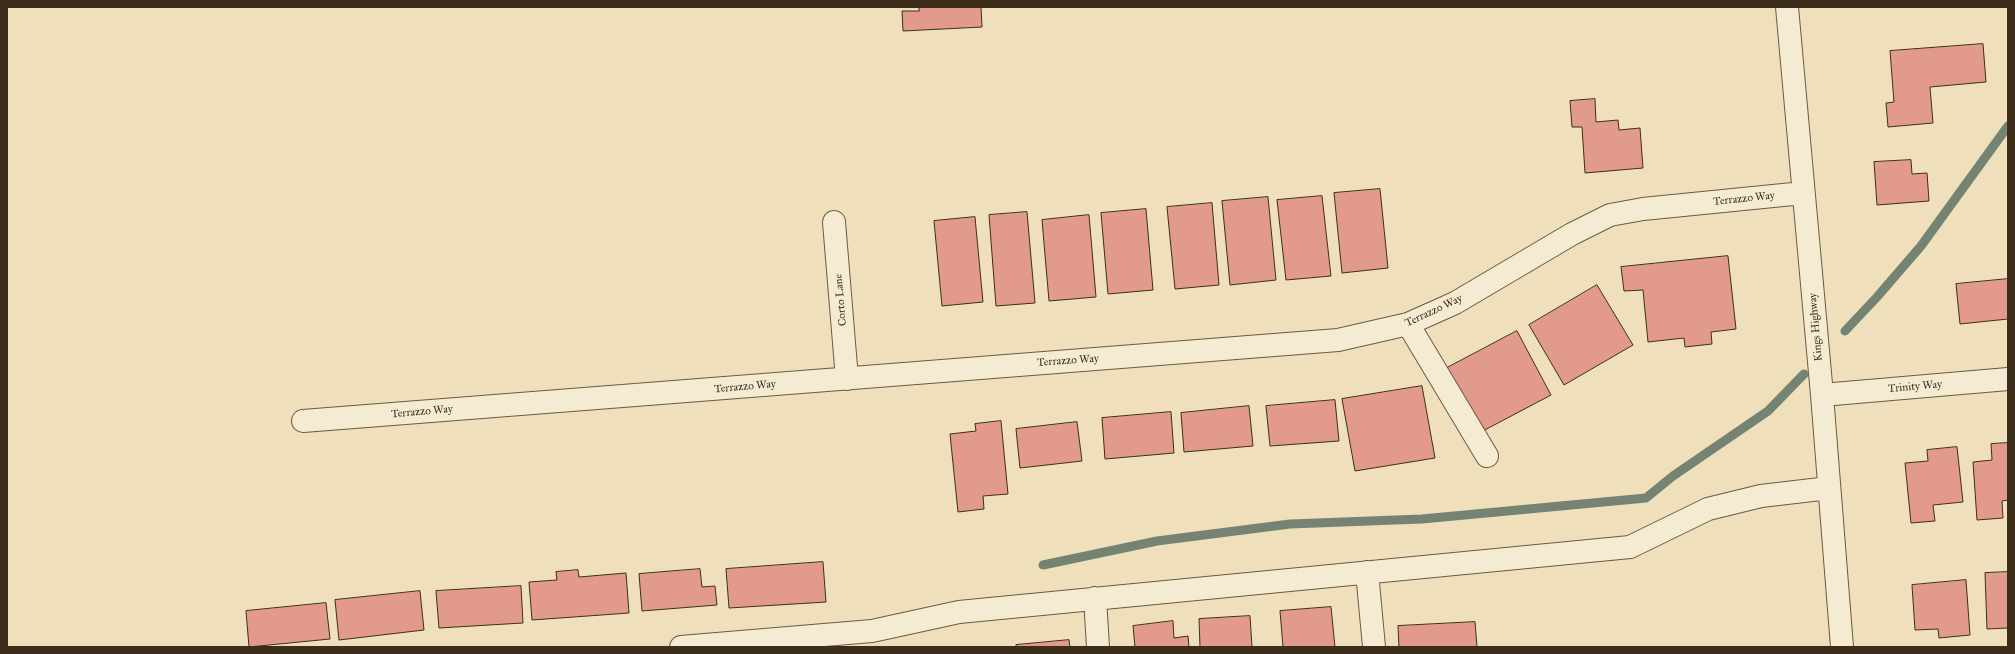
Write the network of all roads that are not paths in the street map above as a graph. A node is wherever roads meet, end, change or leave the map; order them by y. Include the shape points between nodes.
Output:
1 (1787, 7) edge
2 (1803, 193) junction
3 (834, 222) dead end
4 (1408, 324) junction
5 (847, 379) junction
6 (2008, 379) edge
7 (1822, 395) junction
8 (303, 421) dead end
9 (1487, 456) dead end
10 (1829, 488) junction
11 (1367, 572) junction
12 (1095, 598) junction
13 (873, 639) edge
14 (681, 647) edge
15 (1098, 647) edge
16 (1374, 647) edge
17 (1842, 647) edge

1 - 2 street, Kings Highway
2 - 4 street, Terrazzo Way via 1642,209 1610,215 1572,234 1455,303
2 - 7 street, Kings Highway
3 - 5 street, Corto Lane
4 - 5 street, Terrazzo Way via 1338,340
4 - 9 street
5 - 8 street, Terrazzo Way
6 - 7 street, Trinity Way
7 - 10 street, Kings Highway
10 - 11 street via 1761,496 1708,509 1630,547
10 - 17 street, Kings Highway
11 - 12 street
11 - 16 street
12 - 13 street via 959,612
12 - 15 street
13 - 14 street

